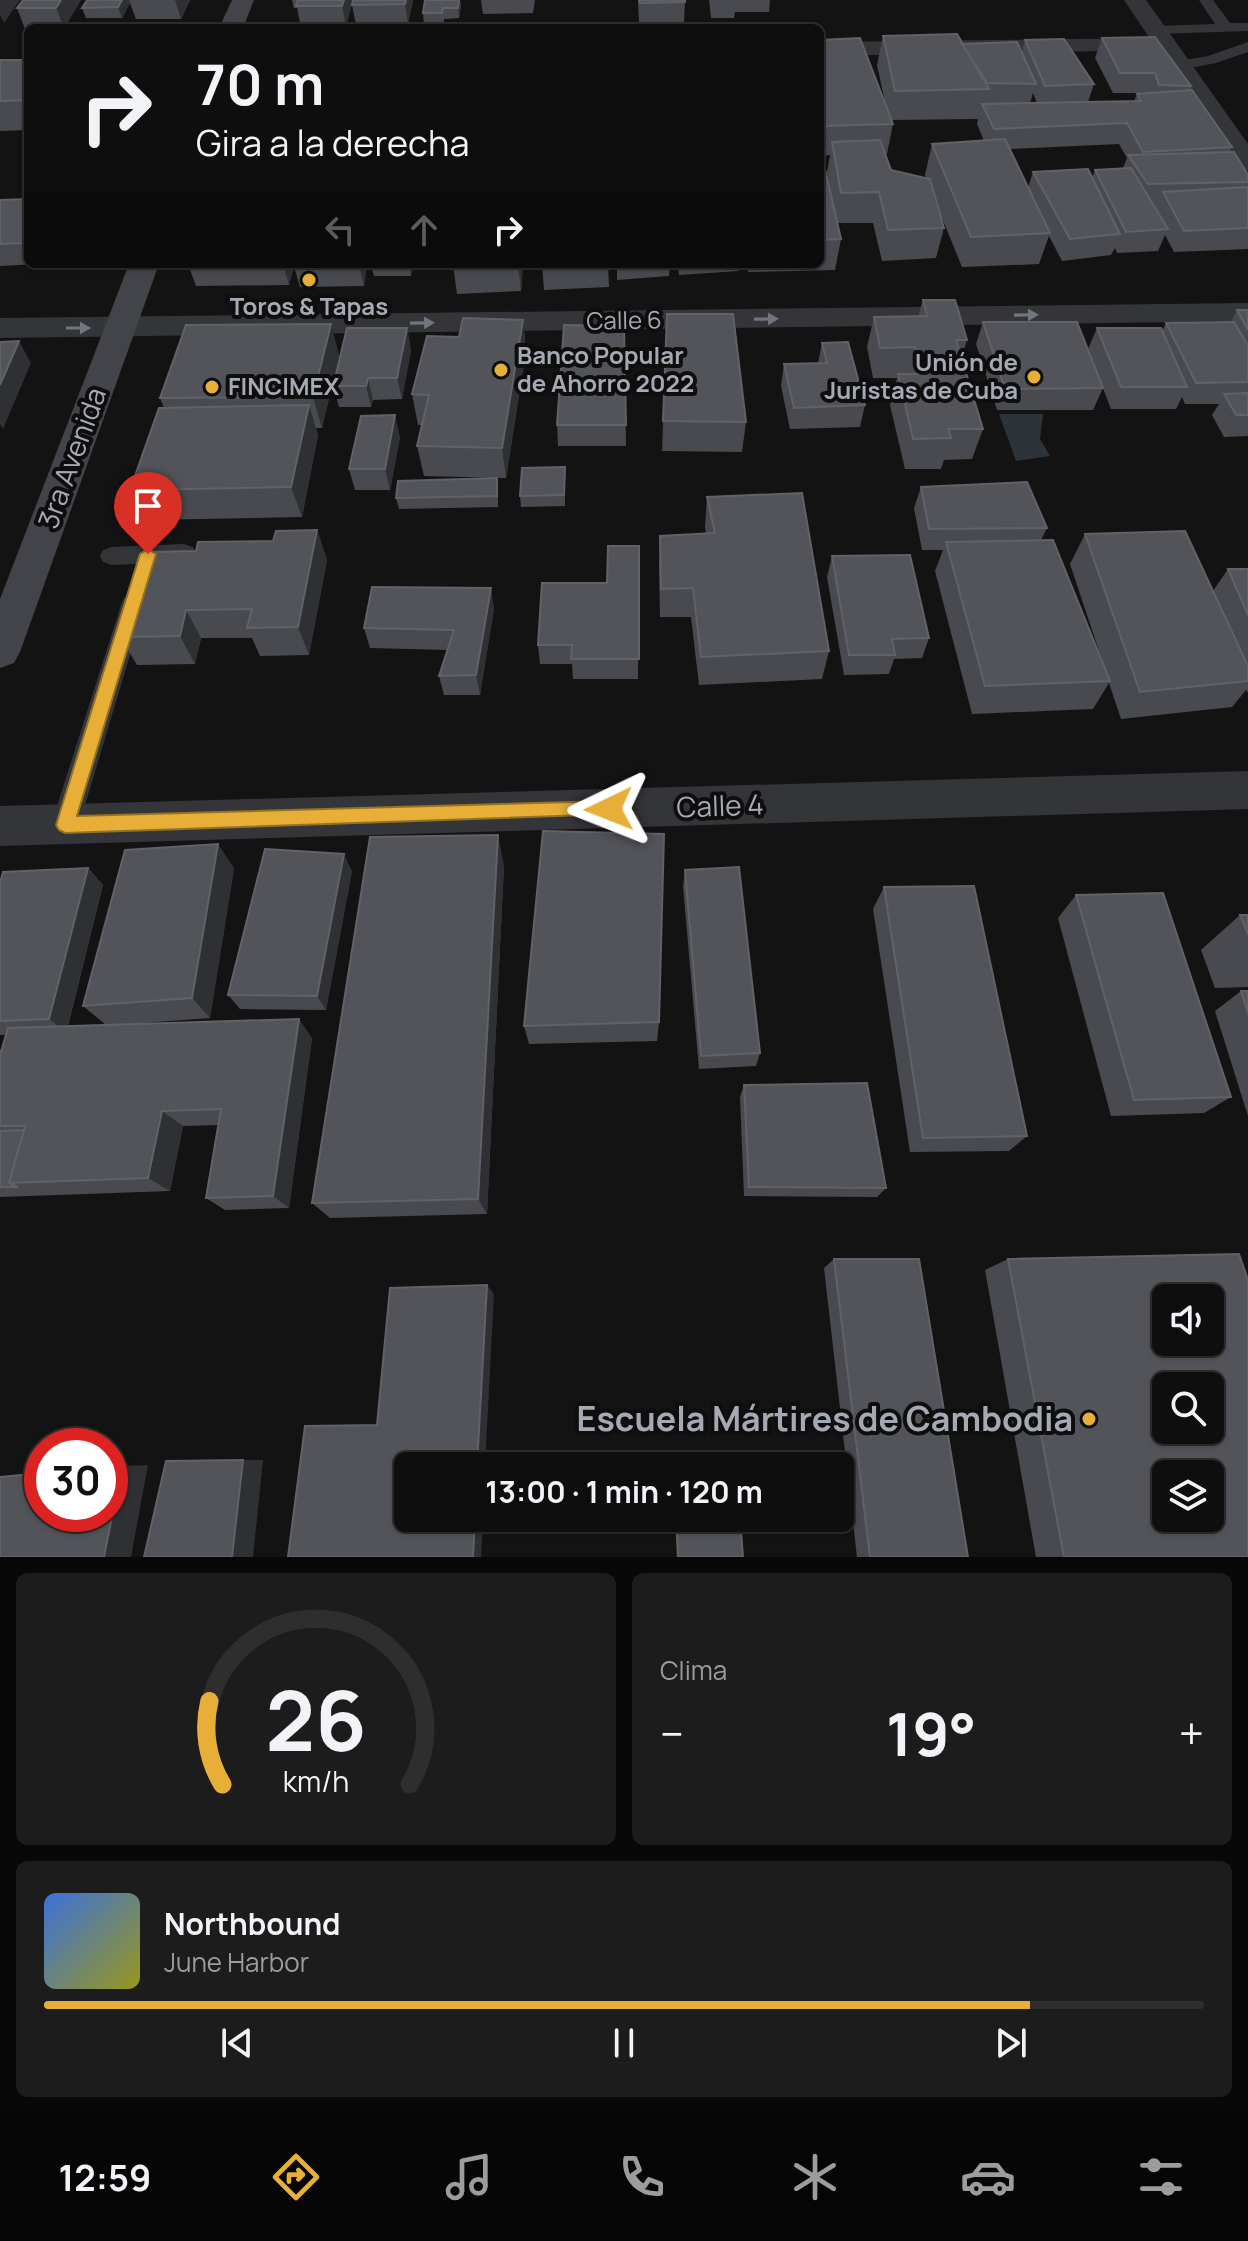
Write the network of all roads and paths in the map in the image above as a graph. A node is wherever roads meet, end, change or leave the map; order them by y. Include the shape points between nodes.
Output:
1 (243, 0) edge
2 (1135, 0) edge
3 (1206, 0) edge
4 (233, 24) edge
5 (1248, 27) edge
6 (1226, 28) junction
7 (1167, 47) junction
8 (1248, 47) edge
9 (824, 49) edge
10 (1248, 163) edge
11 (143, 268) edge
12 (1248, 312) edge
13 (0, 328) edge
14 (121, 328) junction
15 (207, 551) edge
16 (148, 554) junction
17 (112, 556) dead end
18 (0, 652) edge
19 (1248, 790) edge
20 (65, 825) junction
21 (0, 826) edge

1 - 4 main road
2 - 7 street
3 - 6 lane
5 - 6 lane
6 - 7 lane
7 - 8 lane via 1211,60
7 - 9 street
7 - 10 street
11 - 14 main road, 3ra Avenida
14 -> 12 street, Calle 6
13 -> 14 street, Calle 6
14 - 18 main road, 3ra Avenida
15 - 16 lane
16 - 17 lane
16 - 20 lane
19 - 20 street, Calle 4
20 - 21 street, Calle 4

